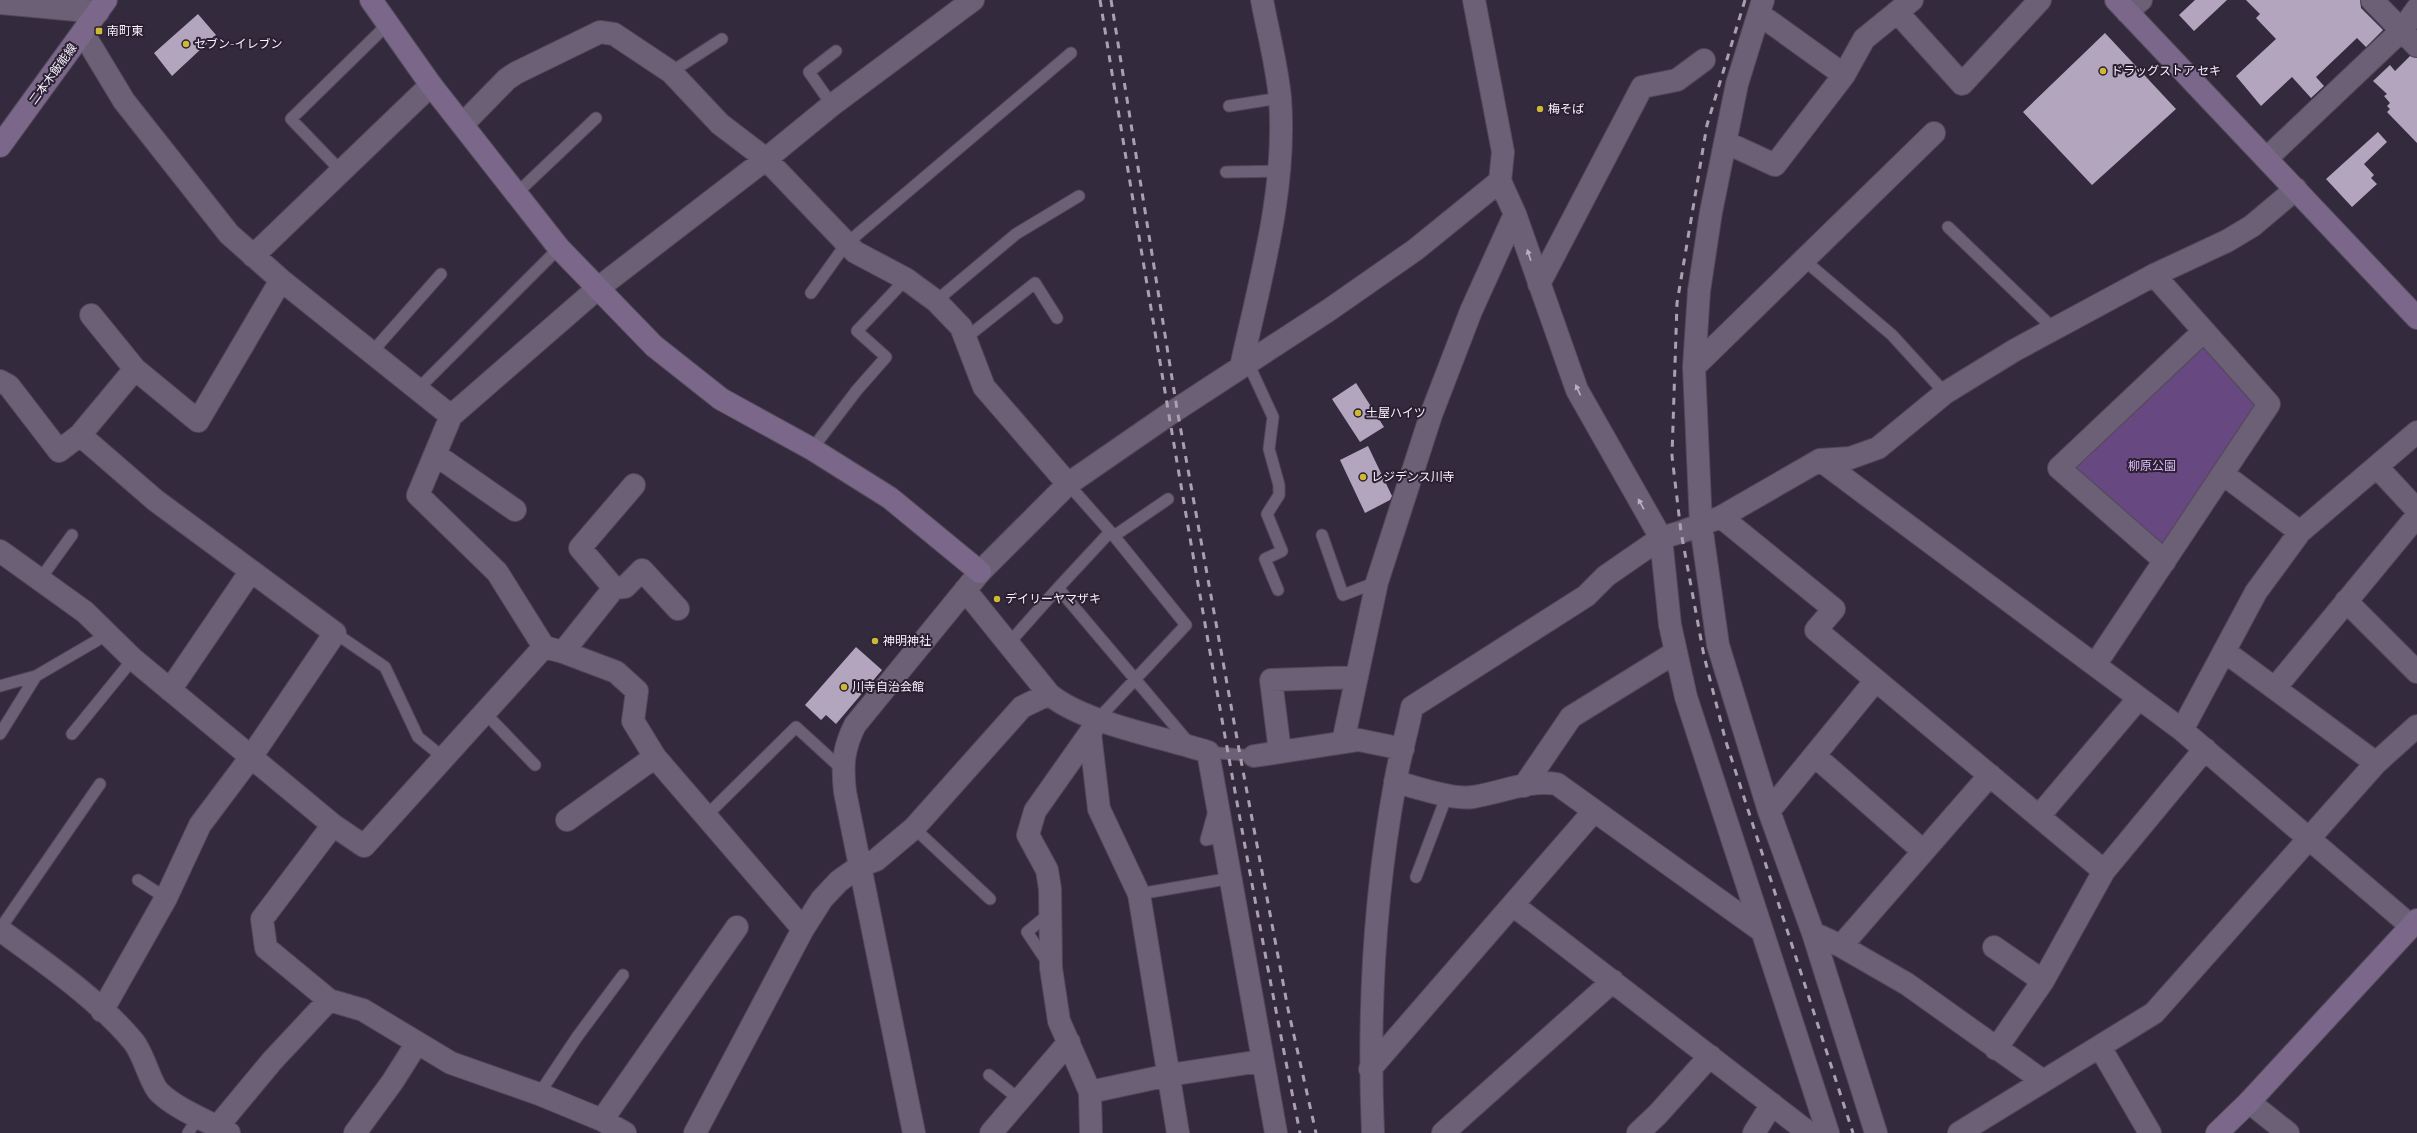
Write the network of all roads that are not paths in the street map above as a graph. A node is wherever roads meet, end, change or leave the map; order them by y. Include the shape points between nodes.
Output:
1 (371, 0) edge
2 (1262, 0) edge
3 (1474, 0) edge
4 (2040, 0) edge
5 (2372, 0) edge
6 (965, 2) edge
7 (0, 3) edge
8 (2128, 4) edge
9 (102, 6) edge
10 (1904, 6) edge
11 (1761, 7) edge
12 (2417, 9) edge
13 (388, 24) junction
14 (2402, 30) junction
15 (83, 33) junction
16 (722, 39) dead end
17 (2417, 46) edge
18 (836, 51) dead end
19 (1071, 53) dead end
20 (1704, 60) dead end
21 (671, 72) junction
22 (1844, 75) junction
23 (432, 85) junction
24 (1280, 98) junction
25 (832, 105) junction
26 (1229, 106) dead end
27 (596, 118) dead end
28 (462, 124) junction
29 (1934, 132) dead end
30 (1725, 142) junction
31 (0, 146) edge
32 (2267, 158) junction
33 (766, 159) junction
34 (1280, 171) junction
35 (342, 172) junction
36 (1226, 172) dead end
37 (1500, 181) junction
38 (2296, 189) junction
39 (517, 193) junction
40 (1079, 196) dead end
41 (1515, 214) junction
42 (1948, 227) dead end
43 (846, 244) junction
44 (559, 248) junction
45 (254, 256) junction
46 (1804, 260) junction
47 (441, 274) dead end
48 (2154, 275) junction
49 (906, 279) junction
50 (281, 280) junction
51 (1539, 284) junction
52 (597, 289) junction
53 (810, 293) dead end
54 (936, 301) junction
55 (91, 315) dead end
56 (1057, 318) dead end
57 (2417, 318) edge
58 (2054, 329) junction
59 (2204, 331) junction
60 (967, 338) junction
61 (372, 352) junction
62 (1244, 365) junction
63 (1694, 367) junction
64 (136, 369) junction
65 (0, 381) edge
66 (418, 389) junction
67 (1945, 392) junction
68 (451, 416) junction
69 (2417, 432) edge
70 (80, 435) junction
71 (812, 449) junction
72 (436, 455) junction
73 (1820, 460) junction
74 (2377, 467) junction
75 (2223, 474) junction
76 (1068, 484) junction
77 (634, 485) dead end
78 (1168, 499) dead end
79 (515, 510) dead end
80 (2417, 510) edge
81 (2417, 516) edge
82 (1721, 517) junction
83 (1701, 525) junction
84 (2300, 532) junction
85 (1112, 534) junction
86 (1322, 534) dead end
87 (72, 535) dead end
88 (1661, 538) junction
89 (0, 551) edge
90 (2165, 560) junction
91 (251, 571) junction
92 (980, 572) junction
93 (41, 578) junction
94 (1377, 582) junction
95 (614, 588) junction
96 (1058, 588) junction
97 (965, 590) junction
98 (1278, 590) dead end
99 (2346, 601) junction
100 (678, 609) dead end
101 (335, 633) junction
102 (108, 634) junction
103 (1009, 643) junction
104 (554, 649) junction
105 (2224, 651) junction
106 (1676, 652) junction
107 (133, 659) junction
108 (2095, 665) junction
109 (2417, 672) edge
110 (36, 676) junction
111 (1357, 677) junction
112 (1135, 680) junction
113 (1876, 680) junction
114 (0, 686) edge
115 (2275, 688) junction
116 (170, 690) junction
117 (1050, 694) junction
118 (2139, 698) junction
119 (485, 713) junction
120 (1094, 726) junction
121 (2417, 726) edge
122 (2182, 730) junction
123 (0, 734) edge
124 (72, 734) dead end
125 (1343, 742) junction
126 (1200, 749) junction
127 (1403, 749) junction
128 (2204, 749) junction
129 (1280, 752) junction
130 (1254, 756) joint
131 (1815, 756) junction
132 (251, 757) junction
133 (655, 757) junction
134 (444, 758) junction
135 (2376, 763) junction
136 (535, 765) dead end
137 (843, 770) junction
138 (1990, 775) junction
139 (1395, 782) junction
140 (100, 784) dead end
141 (1524, 786) junction
142 (1447, 795) junction
143 (1594, 811) junction
144 (1769, 811) junction
145 (2039, 816) junction
146 (705, 817) junction
147 (568, 820) dead end
148 (332, 825) junction
149 (914, 828) junction
150 (2309, 838) junction
151 (1923, 851) junction
152 (860, 866) junction
153 (2104, 871) junction
154 (1416, 877) dead end
155 (1232, 878) junction
156 (138, 880) dead end
157 (1139, 894) junction
158 (166, 898) junction
159 (990, 899) dead end
160 (1513, 905) junction
161 (2414, 923) edge
162 (737, 927) dead end
163 (803, 929) junction
164 (0, 930) edge
165 (1762, 931) junction
166 (1813, 934) junction
167 (1841, 946) junction
168 (1994, 947) dead end
169 (623, 975) dead end
170 (1613, 981) junction
171 (2043, 981) junction
172 (329, 1000) junction
173 (102, 1011) junction
174 (1069, 1042) junction
175 (418, 1043) junction
176 (2100, 1047) junction
177 (1996, 1049) junction
178 (1710, 1056) junction
179 (1261, 1060) junction
180 (1370, 1069) junction
181 (989, 1074) dead end
182 (1169, 1075) junction
183 (2043, 1081) junction
184 (1090, 1092) junction
185 (539, 1094) junction
186 (1020, 1100) junction
187 (2250, 1102) junction
188 (1772, 1104) junction
189 (602, 1120) junction
190 (208, 1128) edge
191 (355, 1133) edge
192 (625, 1133) edge
193 (695, 1133) edge
194 (914, 1133) edge
195 (991, 1133) edge
196 (1091, 1133) edge
197 (1178, 1133) edge
198 (1276, 1133) edge
199 (1373, 1133) edge
200 (1442, 1133) edge
201 (1638, 1133) edge
202 (1754, 1133) edge
203 (1809, 1133) edge
204 (1828, 1133) edge
205 (1876, 1133) edge
206 (1959, 1133) edge
207 (2150, 1133) edge
208 (2216, 1133) edge
209 (2288, 1133) edge

1 - 13 street
2 - 24 street
3 - 37 street via 1503,152
4 - 10 street via 1962,84
5 - 14 street
6 - 25 street
7 - 9 street
8 - 32 street
9 - 15 street, 二本木飯能線
10 - 22 street via 1864,39
11 - 22 street
11 - 30 street via 1737,84
12 - 14 street
13 - 23 street
13 - 35 lane via 292,120
14 - 17 street
14 - 32 street
15 - 31 street, 二本木飯能線
15 - 45 street via 124,101 229,234
16 - 21 lane
18 - 25 lane via 809,72
19 - 43 lane
20 - 51 street via 1677,80 1642,87
21 - 28 street via 614,34 600,32 507,79
21 - 33 street via 720,124
22 - 30 street via 1775,165
23 - 28 street
23 - 35 street
24 - 26 lane
24 - 34 street
25 - 33 street
27 - 39 lane
28 - 39 street
29 - 46 street
30 - 63 street via 1699,291
32 - 38 street
33 - 43 street
33 - 52 street
34 - 36 lane
34 - 62 street
35 - 45 street
37 - 41 street
37 - 62 street via 1415,250
38 - 48 street via 2252,226 2227,241
38 - 57 street
39 - 44 street
40 - 54 lane via 1016,234
51 -> 41 street
41 - 94 street via 1471,311 1431,415
42 - 58 lane
43 - 49 street via 855,252
43 - 53 lane
44 - 52 street
44 - 66 lane
45 - 50 street
46 - 63 street
46 - 67 lane via 1892,334
47 - 61 lane
48 - 58 street
48 - 59 street
49 - 54 street
49 - 71 lane via 857,332 886,357
50 - 61 street
50 - 64 street via 198,421
88 -> 51 street via 1577,390
52 - 68 street
52 - 71 street via 654,346 722,398
54 - 60 street via 962,328
55 - 64 street
56 - 60 lane via 1035,283
58 - 67 street
59 - 75 street via 2270,404
59 - 90 street via 2059,468
60 - 76 street via 984,387
61 - 66 street
62 - 76 street
62 - 98 lane via 1273,417 1269,449 1279,494 1267,514 1282,551 1265,559
63 - 83 street
64 - 70 street
65 - 70 street via 9,386 59,451
66 - 68 street
67 - 73 street via 1878,448 1850,458
68 - 72 street
69 - 74 street
70 - 91 street via 155,500
71 - 92 street via 890,498
72 - 79 street
72 - 104 street via 418,495 497,572
73 - 82 street
73 - 108 street
74 - 80 street
74 - 84 street
75 - 84 street
75 - 90 street
76 - 85 lane
76 - 92 street
77 - 95 street via 580,548
78 - 85 lane
81 - 99 street
82 - 83 street
82 - 113 street via 1834,609 1816,630
83 - 88 street
83 - 144 street via 1718,645
84 - 105 street via 2256,592
85 - 96 lane
85 - 112 lane via 1186,625
86 - 94 lane via 1343,595
87 - 93 lane
88 - 106 street via 1670,625
88 - 127 street via 1606,576 1586,596 1412,707
89 - 93 street
90 - 108 street
91 - 101 street
91 - 116 street
92 - 97 street
93 - 102 street via 85,612
94 - 111 street
95 - 100 street via 625,587 642,570
95 - 104 street
96 - 103 lane
96 - 112 lane
97 - 103 street
97 - 137 street via 855,725 846,744
99 - 109 street
99 - 115 street
101 - 132 street
101 - 134 lane via 385,668 418,738
102 - 107 street
102 - 110 lane
103 - 117 street
104 - 119 street
104 - 133 street via 616,672 637,691 633,721
105 - 115 street
105 - 122 street
106 - 141 street via 1571,717
106 - 165 street via 1686,697
107 - 116 street
107 - 124 lane
108 - 118 street
110 - 114 lane
110 - 123 lane
111 - 125 street
111 - 129 street via 1271,680
112 - 120 lane
112 - 126 lane
113 - 131 street
113 - 138 street
115 - 135 street
116 - 132 street
117 - 120 street
117 - 149 street via 1022,707
118 - 122 street
118 - 145 street
119 - 134 street
119 - 136 lane
120 - 126 street
120 - 157 street via 1099,809
120 - 174 street via 1035,810 1028,835 1047,870 1050,889 1051,968 1059,1020
121 - 135 street
122 - 128 street
125 - 127 street via 1359,740
125 - 129 street
126 - 130 lane
126 - 155 street via 1217,799
127 - 139 street
128 - 150 street
128 - 153 street
129 - 130 street
131 - 144 street
131 - 151 street
132 - 148 street
132 - 158 street via 200,825
133 - 146 street
133 - 147 street
134 - 148 street via 364,846
135 - 150 street
137 - 146 lane via 796,727
137 - 152 street
138 - 145 street
138 - 151 street
139 - 142 street
139 - 180 street via 1378,908
140 - 164 lane
141 - 142 street via 1471,797
141 - 143 street via 1543,781 1557,784
142 - 154 lane
143 - 160 street
143 - 165 street
144 - 166 street
145 - 153 street
146 - 163 street
148 - 172 street via 262,918 266,948
149 - 152 street via 876,860
149 - 159 lane
150 - 161 street
150 - 176 street via 2154,1012
151 - 167 street
152 - 163 street via 839,881 822,899
152 - 194 street
153 - 171 street
155 - 157 lane
155 - 179 street
156 - 158 lane
157 - 182 street
158 - 173 street
160 - 170 street
160 - 180 street
161 - 187 street
162 - 189 street
163 - 193 street
164 - 173 street via 40,959
165 - 204 street
166 - 167 street
166 - 205 street
167 - 177 street via 1907,984
168 - 171 street
169 - 185 lane
170 - 178 street
170 - 200 street
171 - 177 street
172 - 175 street via 363,1010
172 - 190 street
173 - 190 street via 133,1042 144,1058 158,1091
174 - 184 street
174 - 186 street
175 - 185 street via 462,1068
175 - 191 street
176 - 183 street
176 - 207 street
177 - 183 street
178 - 188 street
178 - 201 street
179 - 182 street
179 - 198 street
180 - 199 street
181 - 186 lane
182 - 184 street
182 - 197 street
183 - 206 street
184 - 196 street
185 - 189 street
186 - 195 street
187 - 208 street
187 - 209 street
188 - 202 street
188 - 203 street
189 - 192 street

